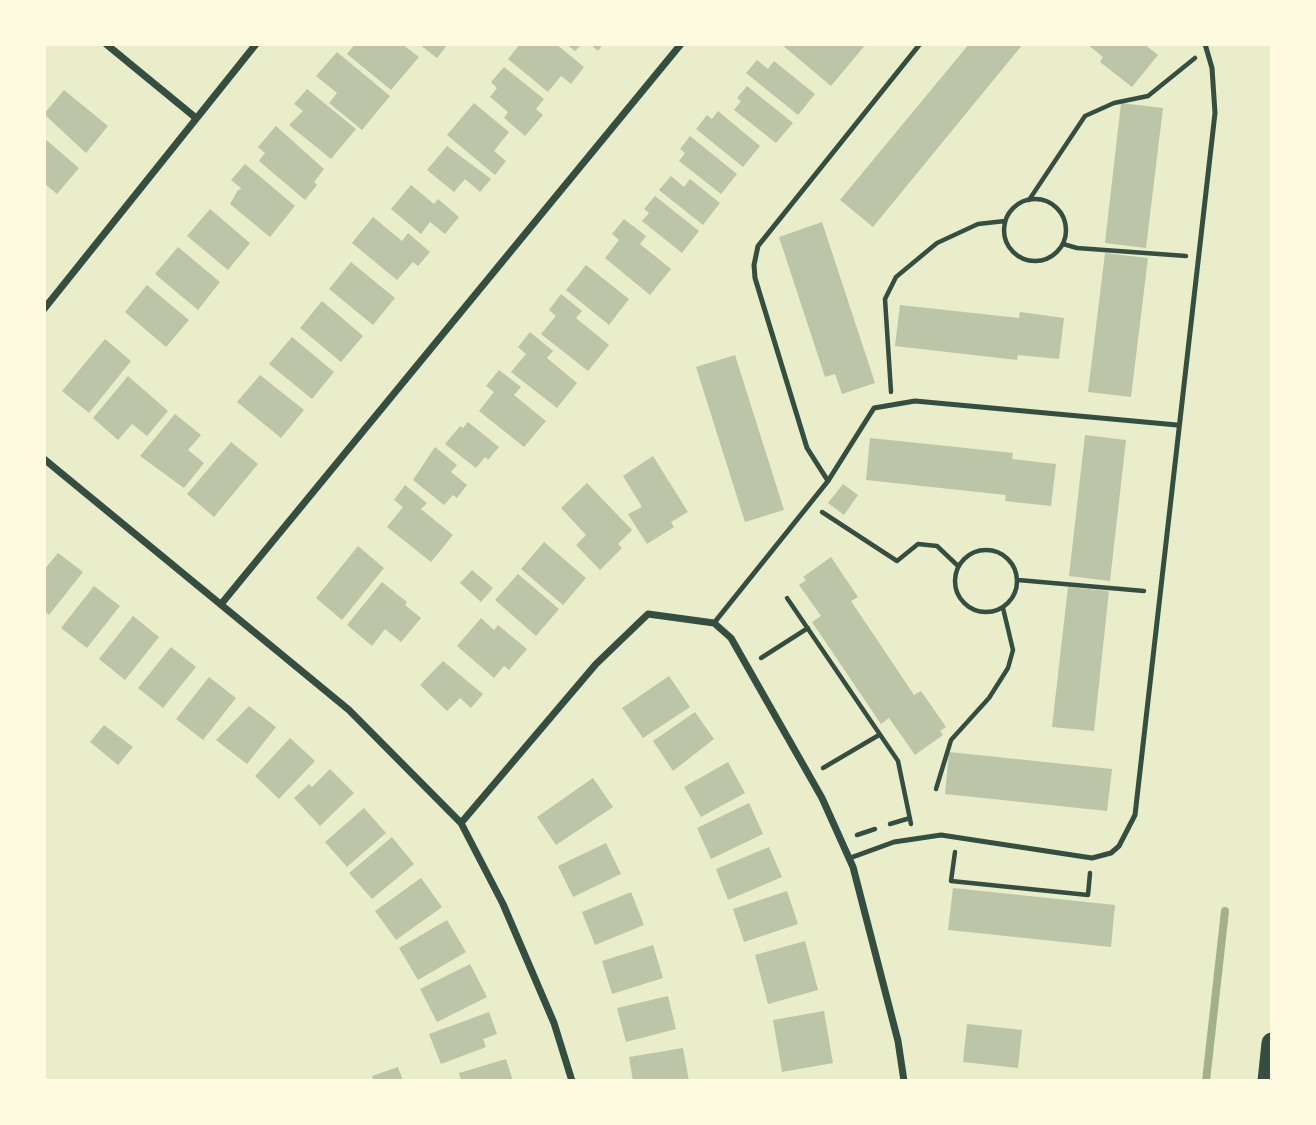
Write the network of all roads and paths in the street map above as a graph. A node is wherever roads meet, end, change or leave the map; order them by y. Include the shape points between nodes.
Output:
1 (106, 44) edge
2 (256, 44) edge
3 (681, 44) edge
4 (920, 44) edge
5 (1205, 46) edge
6 (195, 118) junction
7 (1028, 200) junction
8 (1005, 221) junction
9 (1063, 244) junction
10 (1197, 256) junction
11 (44, 309) edge
12 (893, 405) junction
13 (1177, 425) junction
14 (44, 459) edge
15 (828, 481) junction
16 (810, 503) junction
17 (957, 565) junction
18 (1018, 580) junction
19 (1159, 592) junction
20 (787, 597) dead end
21 (222, 603) junction
22 (1003, 608) junction
23 (714, 623) junction
24 (808, 628) junction
25 (747, 667) junction
26 (879, 735) junction
27 (810, 776) junction
28 (936, 789) dead end
29 (461, 823) junction
30 (913, 838) junction
31 (957, 838) junction
32 (850, 858) junction
33 (1092, 858) junction
34 (1272, 1044) edge
35 (572, 1081) edge
36 (904, 1081) edge
37 (1268, 1081) edge

1 - 6 street
2 - 6 street
3 - 21 street
4 - 15 lane via 758,246 755,278 807,448
5 - 7 path via 1149,96 1114,103 1085,116
5 - 10 lane via 1212,68 1215,113
6 - 11 street
7 - 8 path via 1012,208
7 - 9 path via 1046,201 1063,213 1067,228
8 - 9 path via 1004,235 1010,248 1024,260 1039,262 1055,256
8 - 12 path via 978,224 937,243 896,277 886,299
9 - 10 path via 1144,255
10 - 13 lane
12 - 13 lane via 915,401
12 - 15 lane via 874,408
13 - 19 lane
14 - 21 street
15 - 16 lane
16 - 17 path via 897,561 918,544 937,547
16 - 23 lane
17 - 18 path via 984,549 1004,554
17 - 22 path via 955,590 967,606 990,611
18 - 19 path
18 - 22 path via 1016,593
19 - 33 lane via 1135,815 1119,846
20 - 24 path
21 - 29 street via 349,710
22 - 28 path via 1013,650 1008,668 989,698 951,740
23 - 25 street via 731,638
23 - 29 street via 648,614 596,664
24 - 25 path
24 - 26 path
25 - 27 street
26 - 27 path
26 - 30 path via 898,761
27 - 32 street
29 - 35 street via 503,904 554,1023
30 - 31 lane
30 - 32 lane
31 - 33 lane
31 - 33 path via 951,881 1088,895
32 - 36 street via 898,1041
34 - 37 highway

